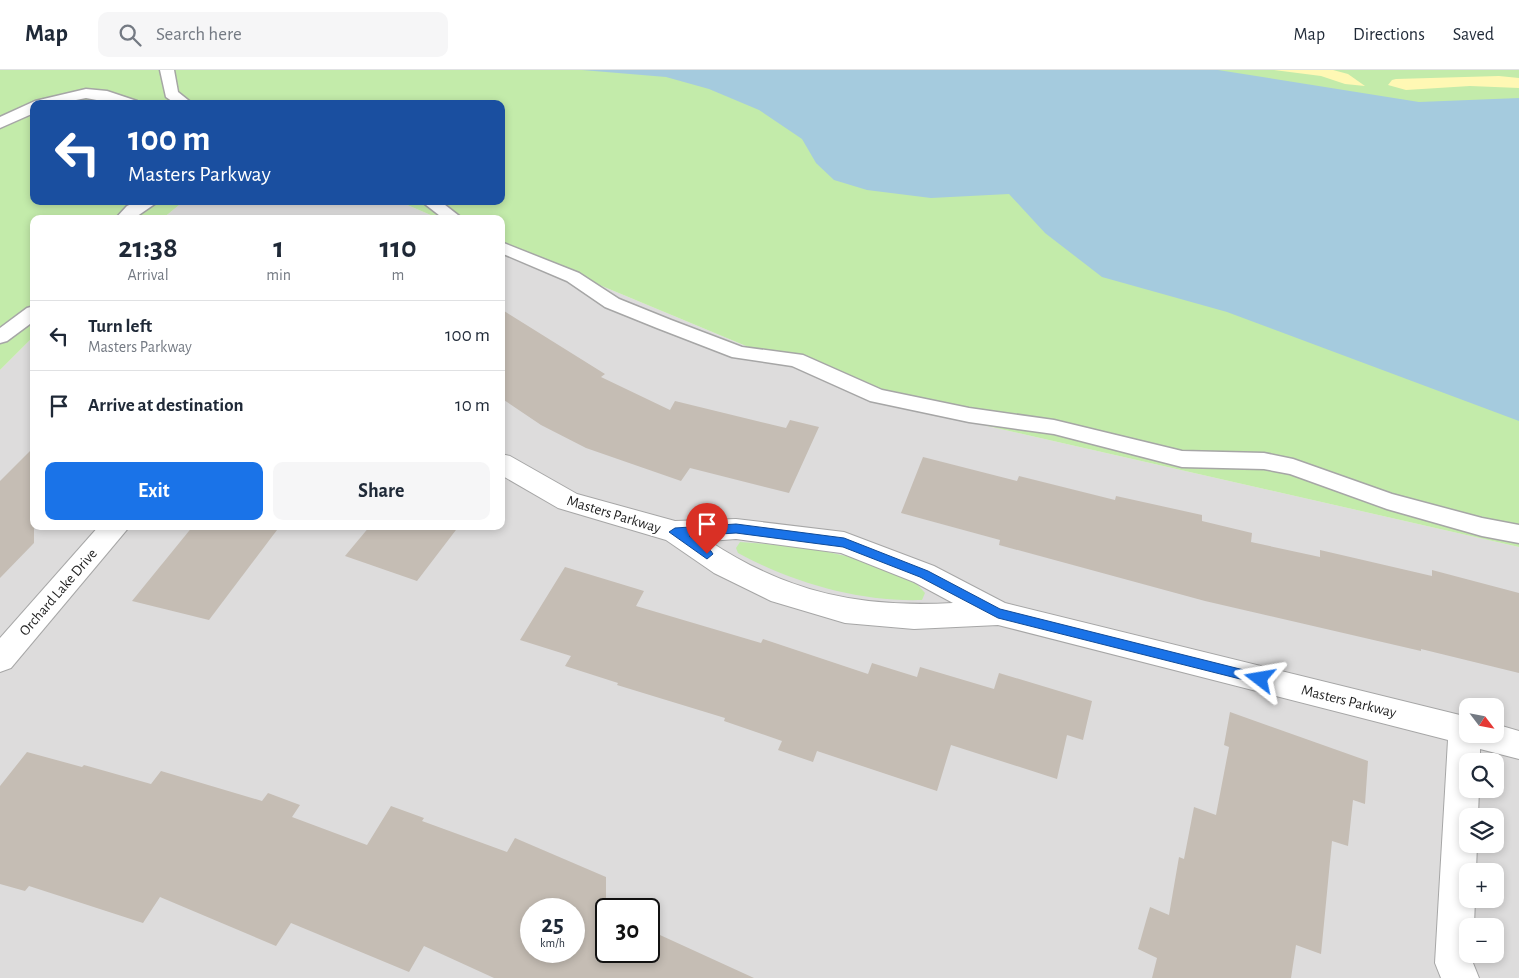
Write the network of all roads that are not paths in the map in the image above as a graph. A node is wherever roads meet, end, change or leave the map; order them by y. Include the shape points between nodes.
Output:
1 (167, 70) edge
2 (53, 100) edge
3 (123, 100) edge
4 (180, 100) edge
5 (30, 109) edge
6 (0, 123) edge
7 (144, 205) edge
8 (435, 205) edge
9 (127, 215) edge
10 (449, 215) edge
11 (505, 249) edge
12 (30, 315) edge
13 (0, 337) edge
14 (505, 466) edge
15 (113, 530) edge
16 (675, 532) junction
17 (1519, 534) edge
18 (998, 613) junction
19 (0, 659) edge
20 (1459, 729) edge
21 (1504, 741) edge
22 (1469, 743) edge
23 (1519, 745) edge
24 (1450, 973) edge

1 - 4 lane via 171,94
2 - 3 lane via 90,92
5 - 6 lane
7 - 9 lane
8 - 10 lane
11 - 17 lane via 573,277 612,303 664,324 739,353 796,360 877,396 1054,428 1182,459 1264,461 1293,467 1387,501
12 - 13 lane
14 - 16 street, Masters Parkway via 568,501
15 - 19 street, Orchard Lake Drive
16 - 18 street, Masters Parkway via 736,529 844,543 924,574
16 - 18 street, Masters Parkway via 724,565 781,593 845,611 914,618
18 - 20 street, Masters Parkway
21 - 23 street, Masters Parkway
22 - 24 street

